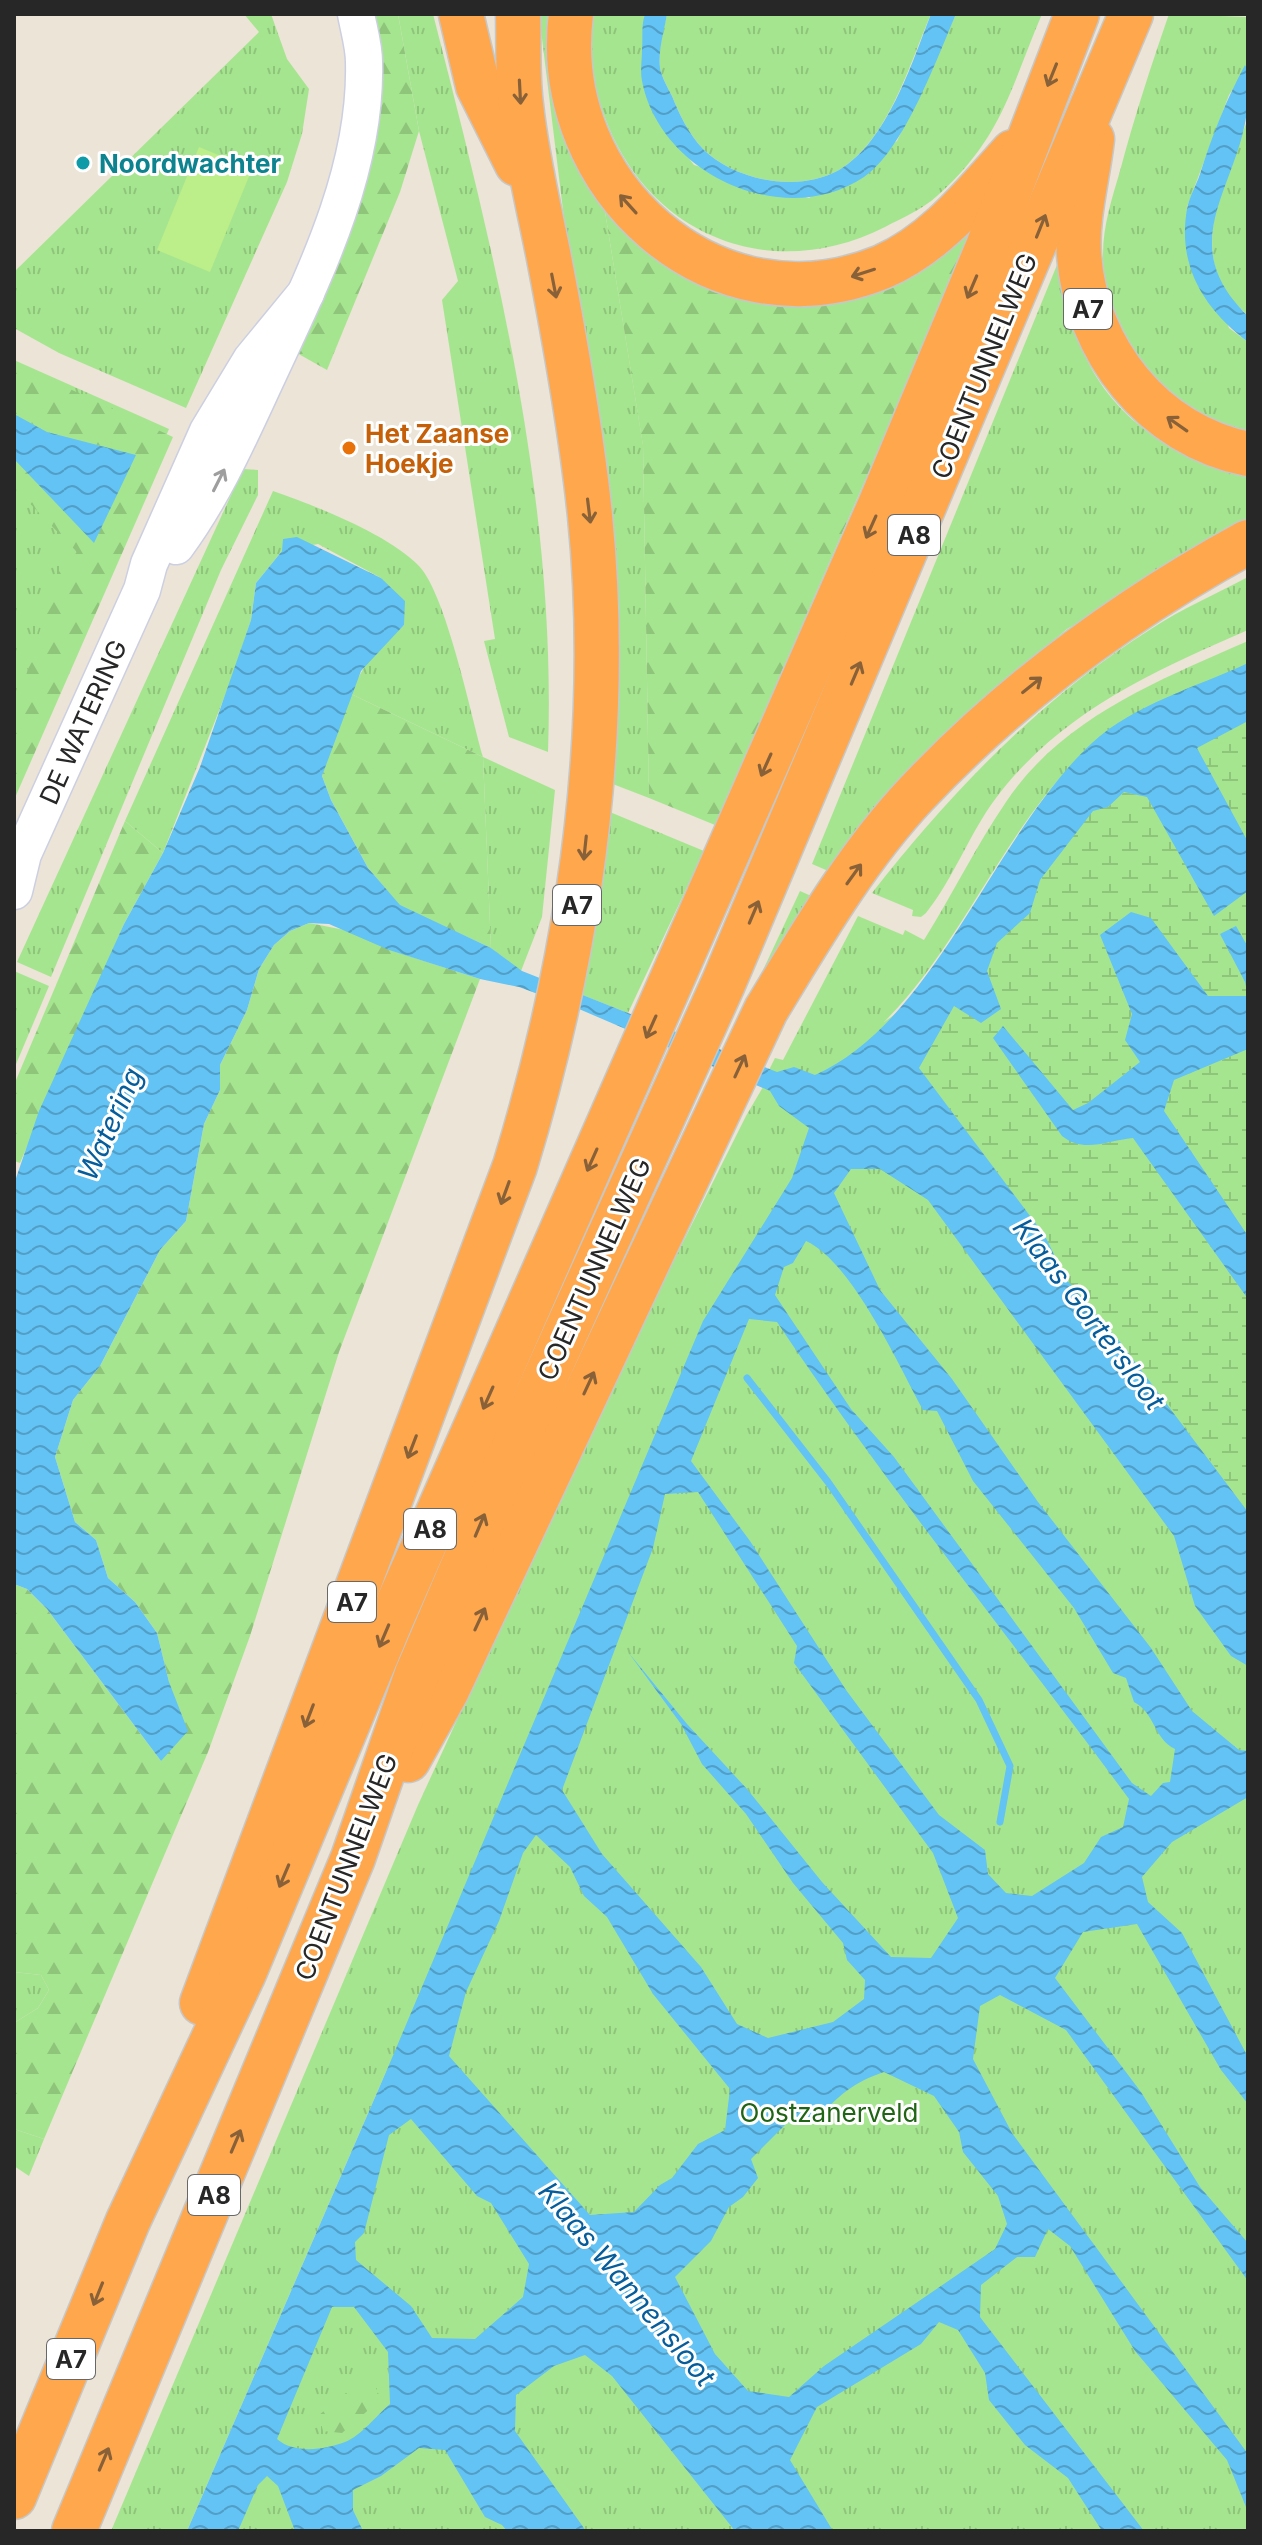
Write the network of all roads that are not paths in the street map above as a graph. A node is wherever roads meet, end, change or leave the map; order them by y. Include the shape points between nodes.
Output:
1 (356, 14) edge
2 (461, 14) edge
3 (518, 14) edge
4 (571, 14) edge
5 (1077, 14) edge
6 (1131, 14) edge
7 (1099, 84) junction
8 (1028, 135) junction
9 (539, 209) junction
10 (1248, 454) edge
11 (1248, 542) edge
12 (19, 860) edge
13 (14, 891) edge
14 (353, 1858) junction
15 (128, 2221) junction
16 (14, 2497) edge
17 (74, 2531) edge

1 - 12 main road, DE WATERING via 364,60 361,115 340,205 306,293 222,438 213,492 142,590
2 - 9 highway, A7 via 478,86
3 -> 9 highway, A7 via 521,104
8 -> 4 highway, A8 via 927,242 882,267 837,281 791,285 741,276 671,243 631,208 600,168 574,104 568,57
5 -> 8 highway, COENTUNNELWEG / A8
6 - 7 highway, COENTUNNELWEG / A8
10 -> 7 highway, A7 via 1193,435 1154,408 1116,365 1095,328 1079,251
14 -> 7 highway, COENTUNNELWEG / A8 via 423,1660 723,984
8 -> 15 highway, COENTUNNELWEG / A8 via 987,249 886,491 391,1620 244,1973
9 -> 15 highway, A7 via 590,515 596,646 592,770 579,890 552,1038 515,1166 216,1960
14 -> 11 highway, A8 via 447,1690 766,1010 820,922 914,796 1011,702 1084,643
12 - 13 main road, DE WATERING
17 -> 14 highway, COENTUNNELWEG / A8
15 -> 16 highway, COENTUNNELWEG / A7

